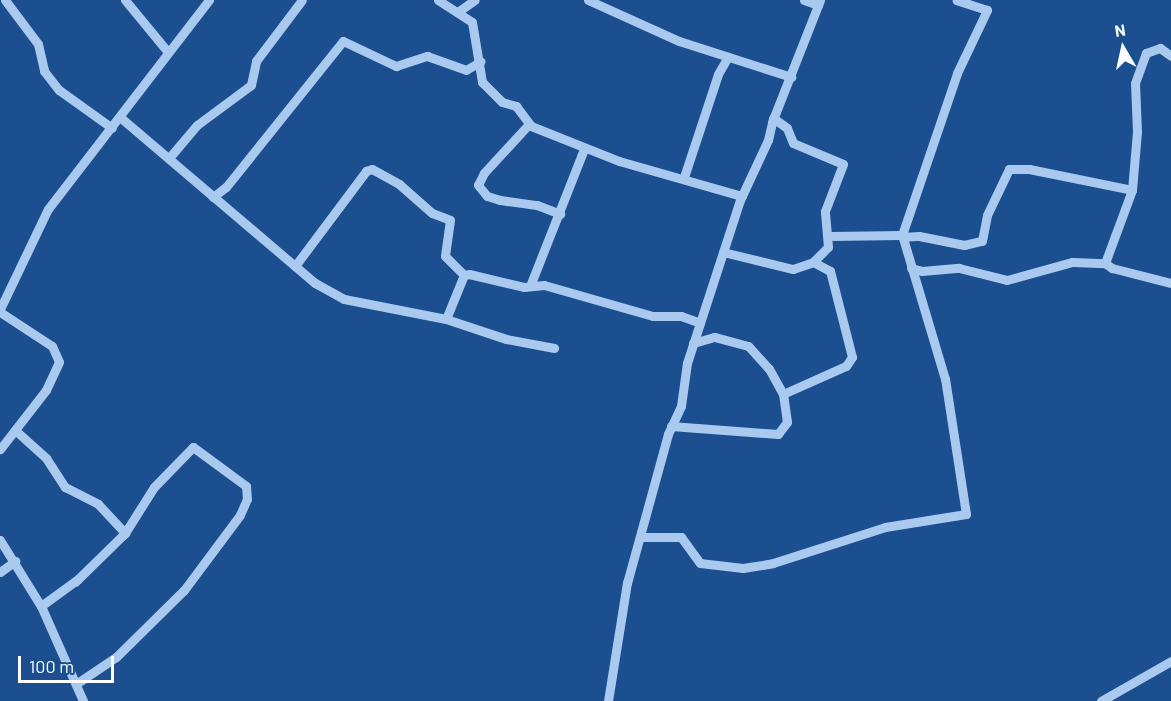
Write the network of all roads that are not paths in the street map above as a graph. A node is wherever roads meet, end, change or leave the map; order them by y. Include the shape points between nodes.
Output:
1 (5, 0) edge
2 (125, 0) edge
3 (209, 0) edge
4 (302, 0) edge
5 (438, 0) edge
6 (474, 0) edge
7 (588, 0) edge
8 (804, 0) edge
9 (957, 0) edge
10 (991, 0) edge
11 (819, 3) edge
12 (987, 10) junction
13 (459, 11) junction
14 (1171, 44) edge
15 (1162, 49) junction
16 (167, 51) junction
17 (1171, 56) edge
18 (728, 57) junction
19 (481, 61) junction
20 (791, 77) junction
21 (121, 118) junction
22 (773, 118) junction
23 (529, 124) junction
24 (112, 128) junction
25 (584, 149) junction
26 (169, 158) junction
27 (684, 177) junction
28 (1132, 190) junction
29 (742, 196) junction
30 (213, 197) junction
31 (560, 214) junction
32 (830, 236) junction
33 (903, 236) junction
34 (723, 252) junction
35 (813, 262) junction
36 (1105, 263) junction
37 (295, 266) junction
38 (911, 268) junction
39 (464, 276) junction
40 (1171, 283) edge
41 (530, 286) junction
42 (0, 311) edge
43 (446, 319) junction
44 (700, 323) junction
45 (693, 343) junction
46 (554, 348) dead end
47 (783, 394) junction
48 (671, 426) junction
49 (15, 430) junction
50 (0, 449) edge
51 (125, 533) junction
52 (643, 537) junction
53 (0, 540) edge
54 (15, 561) junction
55 (0, 572) edge
56 (41, 606) junction
57 (1171, 661) edge
58 (76, 684) junction
59 (83, 701) edge
60 (608, 701) edge
61 (1101, 701) edge

1 - 24 street via 38,44 44,71 59,90
2 - 16 street
3 - 16 street
4 - 26 street via 256,61 251,85 197,125
5 - 13 street
6 - 13 street
7 - 18 street via 679,41
8 - 11 street
9 - 12 street
10 - 12 street
11 - 20 street
12 - 33 street via 957,73
13 - 19 street via 472,22
14 - 15 street
15 - 17 street
15 - 28 street via 1146,53 1135,83 1137,132
16 - 21 street
18 - 20 street
18 - 27 street via 718,74
19 - 23 street via 487,90 502,102 516,105
19 - 30 street via 466,70 427,56 396,66 343,41 226,187
20 - 22 street
21 - 24 street
21 - 26 street
22 - 29 street via 768,140
22 - 32 street via 787,128 793,143 843,164 825,212
23 - 25 street via 543,134
23 - 31 street via 484,173 478,185 487,196 537,205
24 - 42 street via 48,209
25 - 27 street
25 - 31 street
26 - 30 street
27 - 29 street
28 - 33 street via 1029,169 1009,169 987,215 982,241 964,244
28 - 36 street
29 - 34 street
30 - 37 street
31 - 41 street
32 - 33 street
32 - 35 street via 828,247
33 - 38 street
34 - 35 street via 793,269
34 - 44 street
35 - 47 street via 830,271 852,357 846,366
36 - 38 street via 1072,261 1007,280 959,268 922,272
36 - 40 street
37 - 39 street via 366,171 372,169 399,184 432,213 450,220 445,256
37 - 43 street via 344,299
38 - 52 street via 945,379 966,514 885,527 743,568 700,563 681,537
39 - 41 street
39 - 43 street
41 - 44 street via 544,285 653,316 675,315
42 - 49 street via 52,346 58,356 58,368 46,390
43 - 46 street via 506,339
44 - 45 street
45 - 47 street via 714,337 748,346 769,369
45 - 48 street via 681,406
47 - 48 street via 786,422 778,434
48 - 52 street
49 - 50 street
49 - 51 street via 46,458 64,487 98,504
51 - 56 street via 75,582
51 - 58 street via 154,487 193,447 246,486 247,499 240,515 184,590 116,657
52 - 60 street via 627,583
53 - 54 street
54 - 55 street
54 - 56 street
56 - 58 street
57 - 61 street
58 - 59 street

